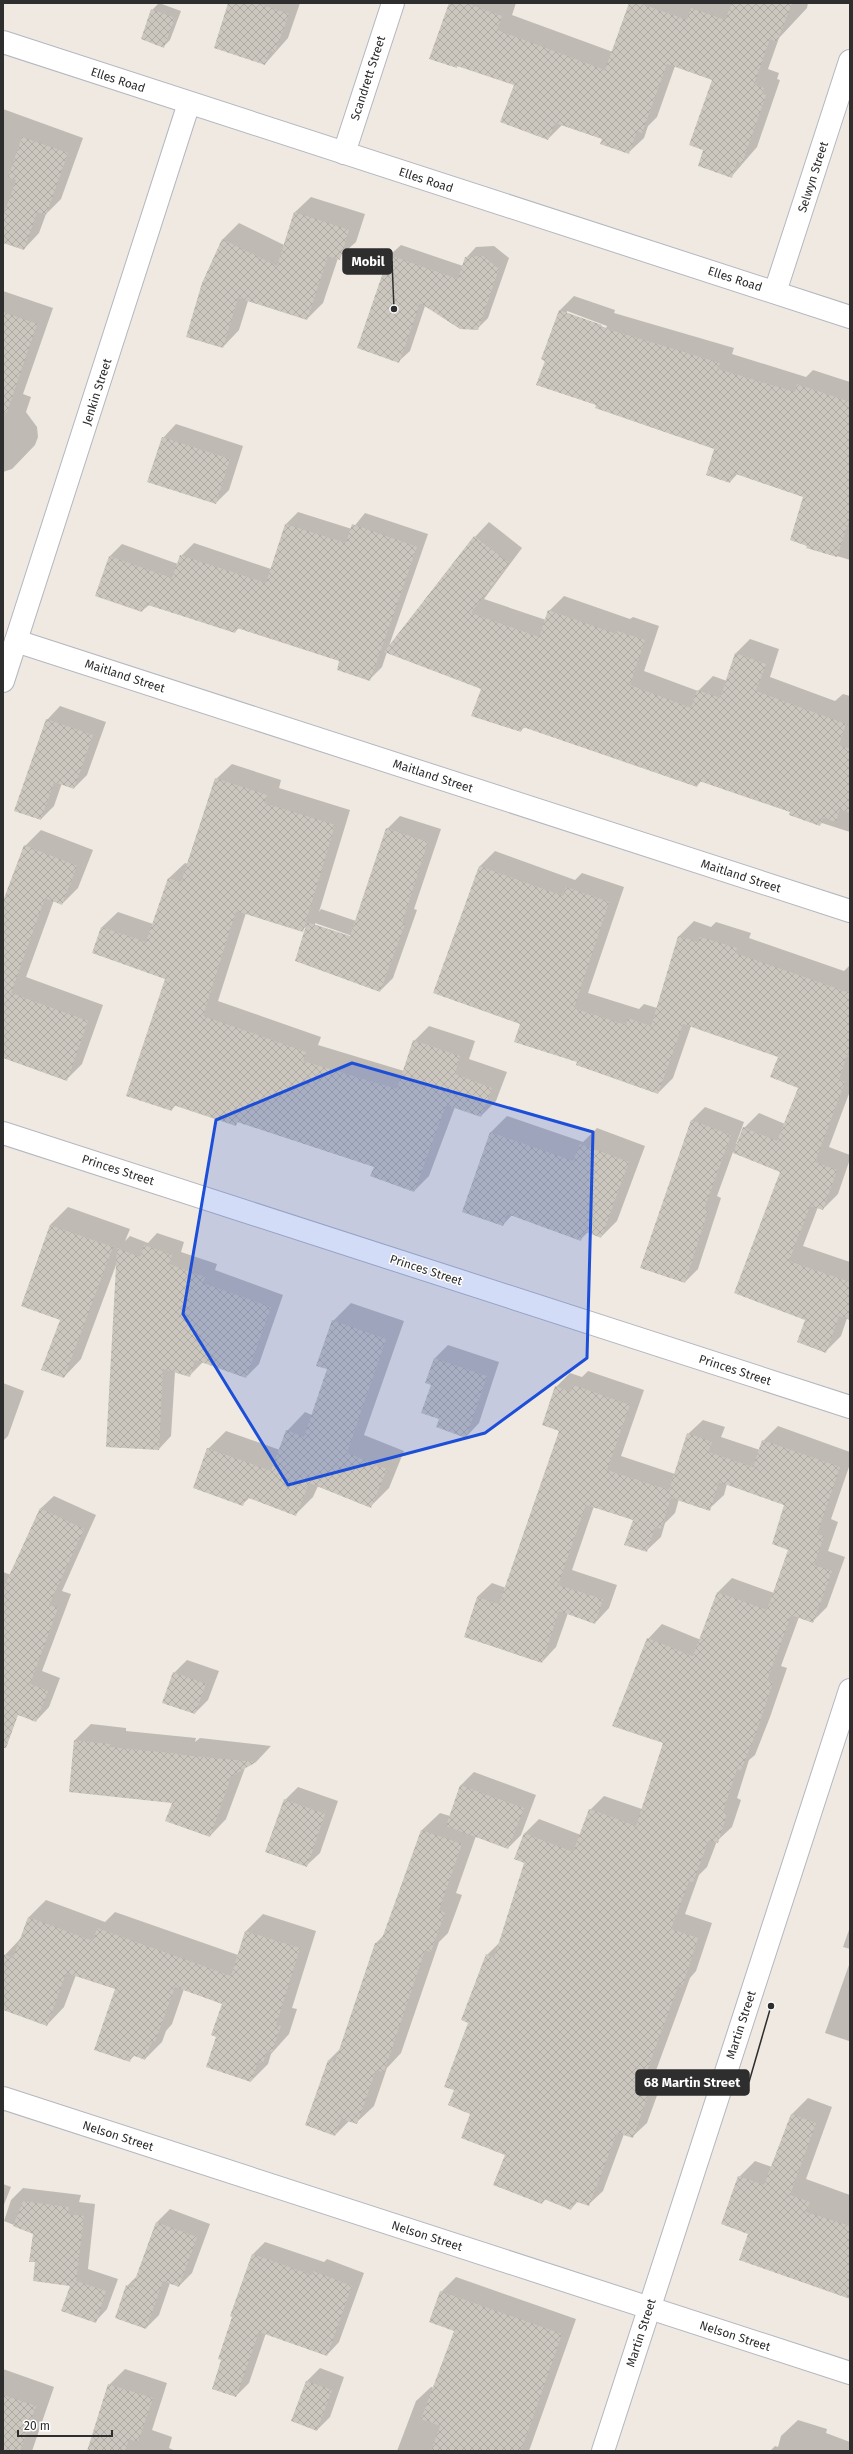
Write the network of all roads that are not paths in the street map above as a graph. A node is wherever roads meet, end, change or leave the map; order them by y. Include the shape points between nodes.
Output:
1 (393, 3) edge
2 (3, 42) edge
3 (850, 61) edge
4 (189, 103) junction
5 (344, 153) junction
6 (776, 292) junction
7 (850, 317) edge
8 (16, 641) junction
9 (3, 681) edge
10 (850, 911) edge
11 (3, 1133) edge
12 (850, 1407) edge
13 (850, 1690) edge
14 (3, 2098) edge
15 (649, 2308) junction
16 (850, 2373) edge
17 (603, 2451) edge

1 - 5 street, Scandrett Street
2 - 4 street, Elles Road
3 - 6 street, Selwyn Street
4 - 5 street, Elles Road
4 - 8 street, Jenkin Street
5 - 6 street, Elles Road
6 - 7 street, Elles Road
8 - 9 street, Jenkin Street
8 - 10 street, Maitland Street
11 - 12 street, Princes Street
13 - 15 street, Martin Street
14 - 15 street, Nelson Street
15 - 16 street, Nelson Street
15 - 17 street, Martin Street

